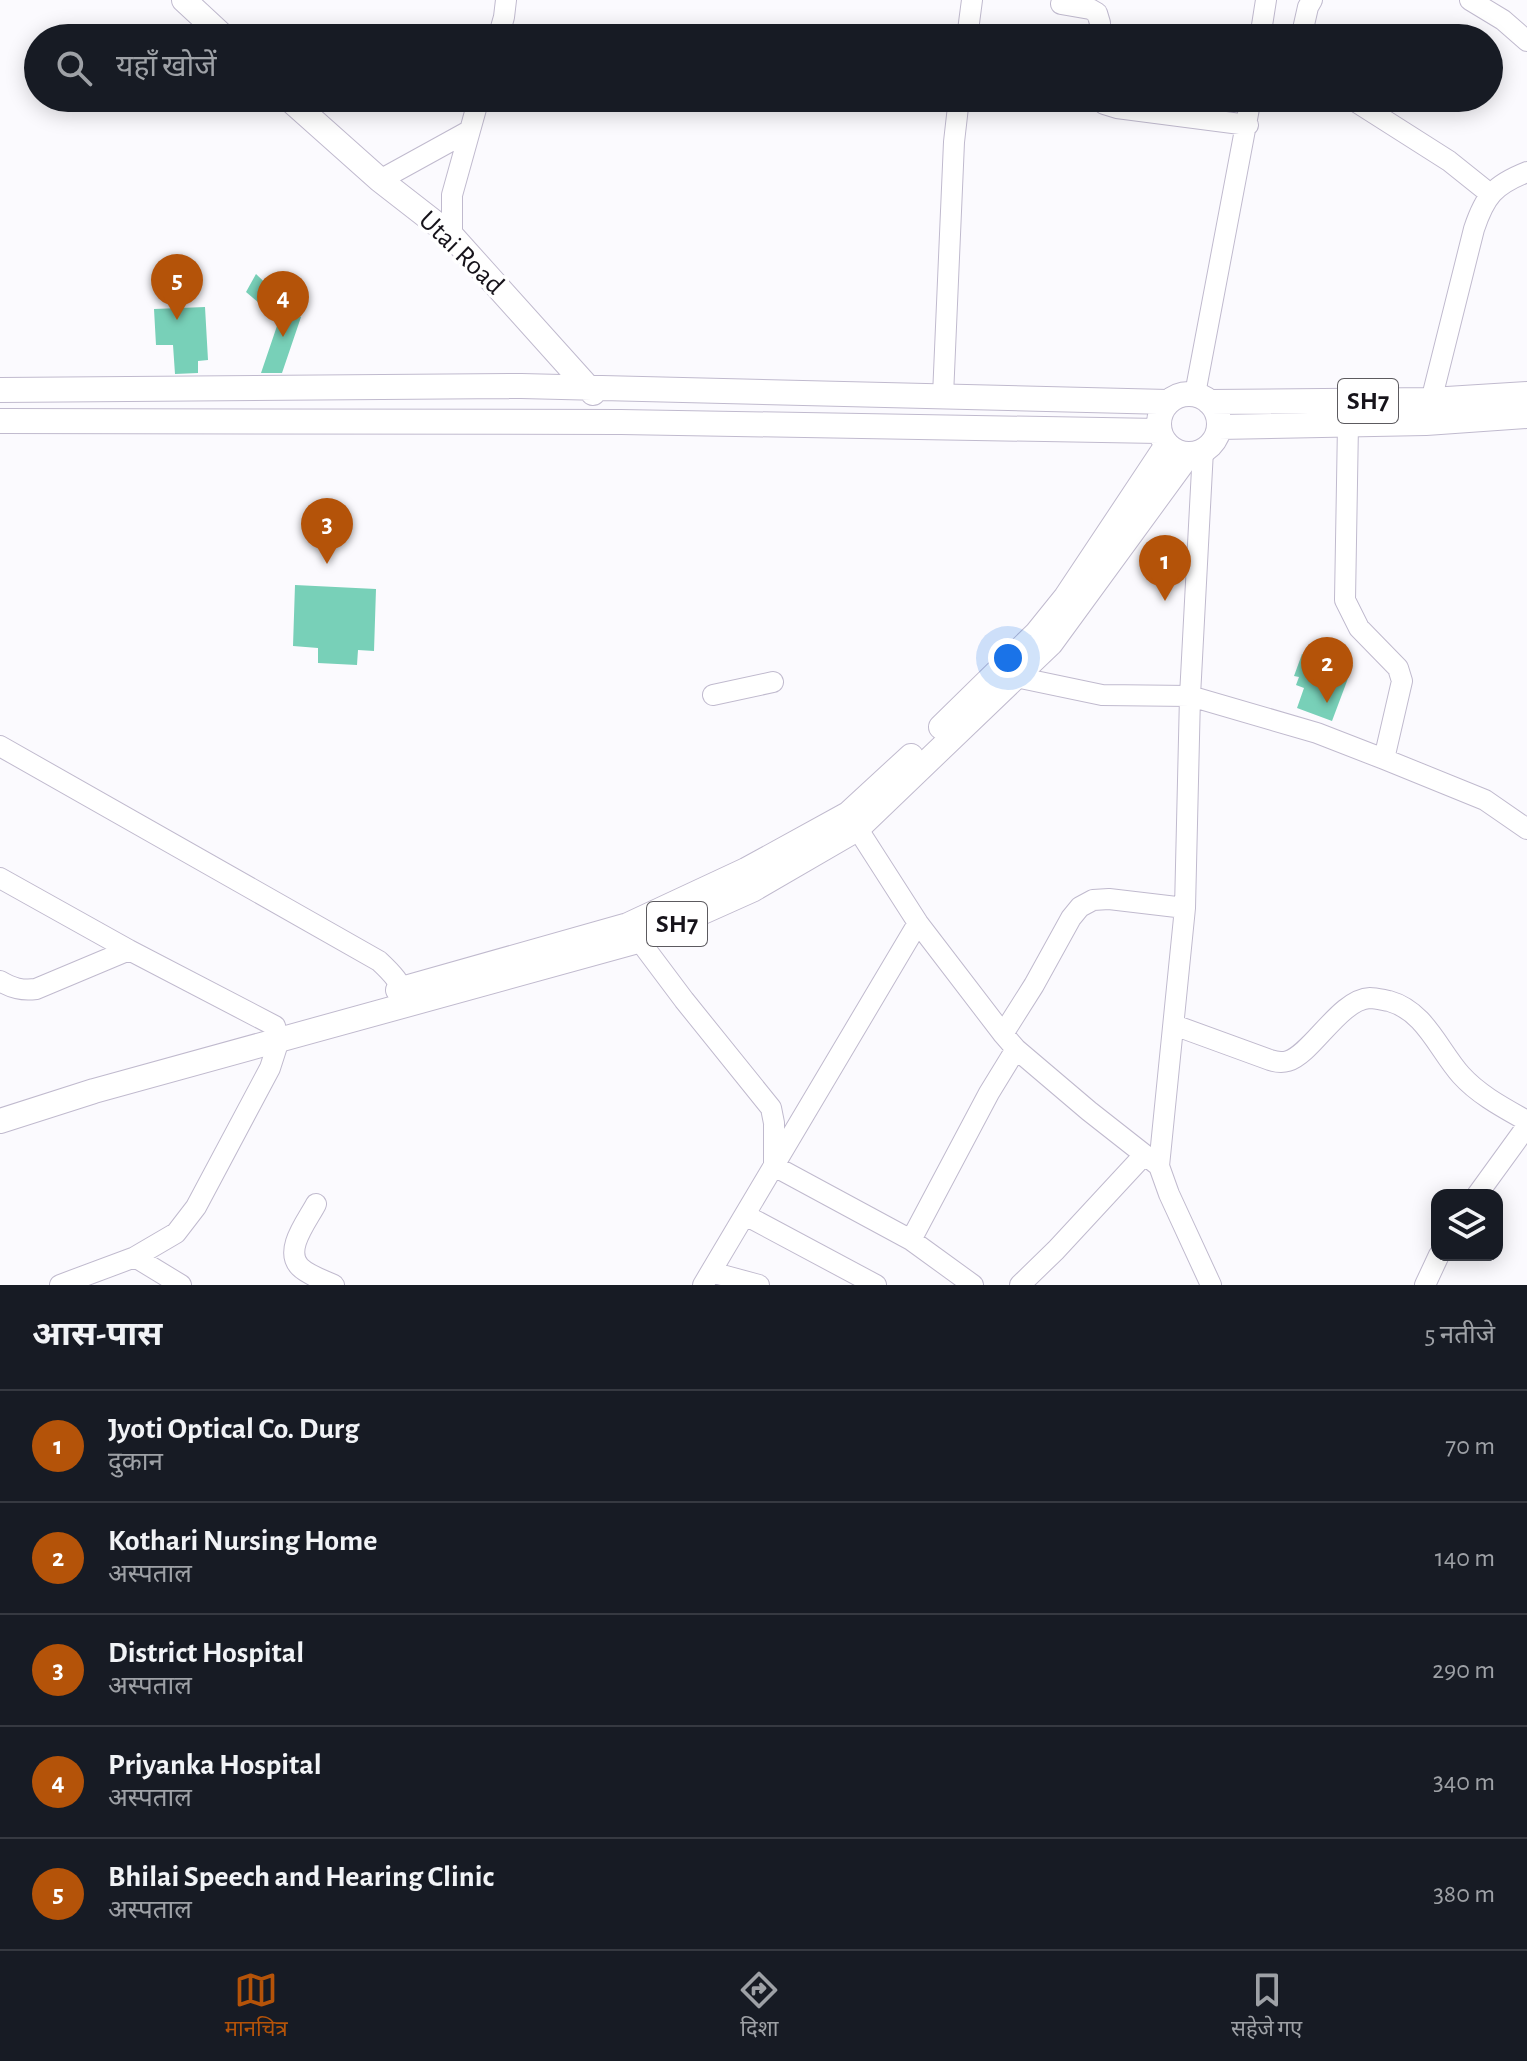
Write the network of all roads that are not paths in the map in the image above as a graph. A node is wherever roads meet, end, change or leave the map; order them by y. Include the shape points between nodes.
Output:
1 (184, 0) edge
2 (506, 0) edge
3 (972, 0) edge
4 (1266, 0) edge
5 (1312, 0) edge
6 (1470, 0) edge
7 (1061, 4) dead end
8 (210, 24) edge
9 (502, 24) edge
10 (969, 24) edge
11 (1100, 24) edge
12 (1262, 24) edge
13 (1304, 24) edge
14 (1527, 41) edge
15 (304, 112) edge
16 (475, 112) edge
17 (957, 112) edge
18 (1148, 112) edge
19 (1249, 112) edge
20 (1372, 112) edge
21 (1248, 125) junction
22 (469, 131) junction
23 (1527, 172) edge
24 (380, 180) junction
25 (1489, 193) junction
26 (452, 236) junction
27 (586, 387) junction
28 (0, 390) edge
29 (1527, 394) edge
30 (943, 396) junction
31 (1202, 398) junction
32 (1168, 402) junction
33 (1428, 412) junction
34 (1527, 416) edge
35 (0, 421) edge
36 (621, 422) junction
37 (1348, 424) junction
38 (1219, 427) junction
39 (1180, 445) junction
40 (1016, 677) junction
41 (773, 682) dead end
42 (713, 695) dead end
43 (1190, 696) junction
44 (0, 746) edge
45 (1384, 759) junction
46 (853, 821) junction
47 (1527, 829) edge
48 (0, 878) edge
49 (1185, 908) junction
50 (918, 923) junction
51 (633, 933) junction
52 (129, 950) junction
53 (0, 981) edge
54 (406, 996) junction
55 (1174, 1025) junction
56 (277, 1033) junction
57 (1009, 1041) junction
58 (0, 1103) edge
59 (0, 1121) edge
60 (1527, 1124) edge
61 (1152, 1160) junction
62 (774, 1166) junction
63 (1481, 1189) edge
64 (316, 1204) dead end
65 (745, 1215) junction
66 (911, 1240) junction
67 (135, 1257) junction
68 (1436, 1261) edge
69 (707, 1279) edge
70 (60, 1285) edge
71 (181, 1285) edge
72 (334, 1285) edge
73 (759, 1285) edge
74 (876, 1285) edge
75 (973, 1285) edge
76 (1020, 1285) edge
77 (1211, 1285) edge
78 (1425, 1285) edge

1 - 8 main road
2 - 9 street
3 - 10 street
4 - 12 street
5 - 13 street
6 - 14 street
7 - 11 street via 1090,9
15 - 24 main road, Utai Road
16 - 22 street
17 - 30 street
18 - 21 street
19 - 21 street
20 - 25 street
21 - 31 street
22 - 24 street
22 - 26 street via 452,195
23 - 25 street
24 - 26 main road, Utai Road
25 - 33 street via 1474,229
26 - 27 main road, Utai Road
27 - 28 main road
27 - 30 main road
27 - 36 main road, Utai Road
29 - 33 main road, SH7
30 - 32 main road
31 - 32 main road, SH7 via 1180,395
31 - 33 main road, SH7
31 - 38 main road via 1217,413
32 - 39 main road, SH7 via 1159,415
33 - 34 main road, SH7
33 - 37 main road, SH7
35 - 36 main road
36 - 39 main road
37 - 38 main road, SH7
37 - 45 street via 1345,600 1359,628 1398,668 1402,681
38 - 39 main road, SH7 via 1214,440
39 - 40 main road, SH7 via 1079,607
39 - 43 street
39 - 46 main road, SH7 via 1037,633
40 - 43 street via 1102,695
40 - 46 main road, SH7
41 - 42 street
43 - 45 street via 1317,733
43 - 49 street
44 - 54 street via 379,961
45 - 47 street via 1485,800
46 - 50 street
46 - 51 main road, SH7 via 752,890
48 - 52 street
49 - 55 street
49 - 57 street via 1109,899 1080,907 1034,985
50 - 57 street
50 - 62 street
51 - 54 main road, SH7
51 - 62 street via 771,1108
52 - 53 street via 36,989
52 - 56 street
54 - 56 main road, SH7
55 - 60 street via 1284,1062 1355,1003 1371,998 1389,1001 1419,1019 1475,1089
55 - 61 street
56 - 58 main road, SH7 via 89,1075
56 - 59 main road, SH7
56 - 67 street via 270,1068 196,1207 176,1233
57 - 61 street
57 - 66 street via 989,1093
60 - 63 street
61 - 76 street
61 - 77 street
62 - 65 street
62 - 66 street
64 - 72 street via 294,1258 301,1268
65 - 69 street
65 - 74 street
66 - 75 street
67 - 70 street
67 - 71 street
68 - 78 street
69 - 73 street

